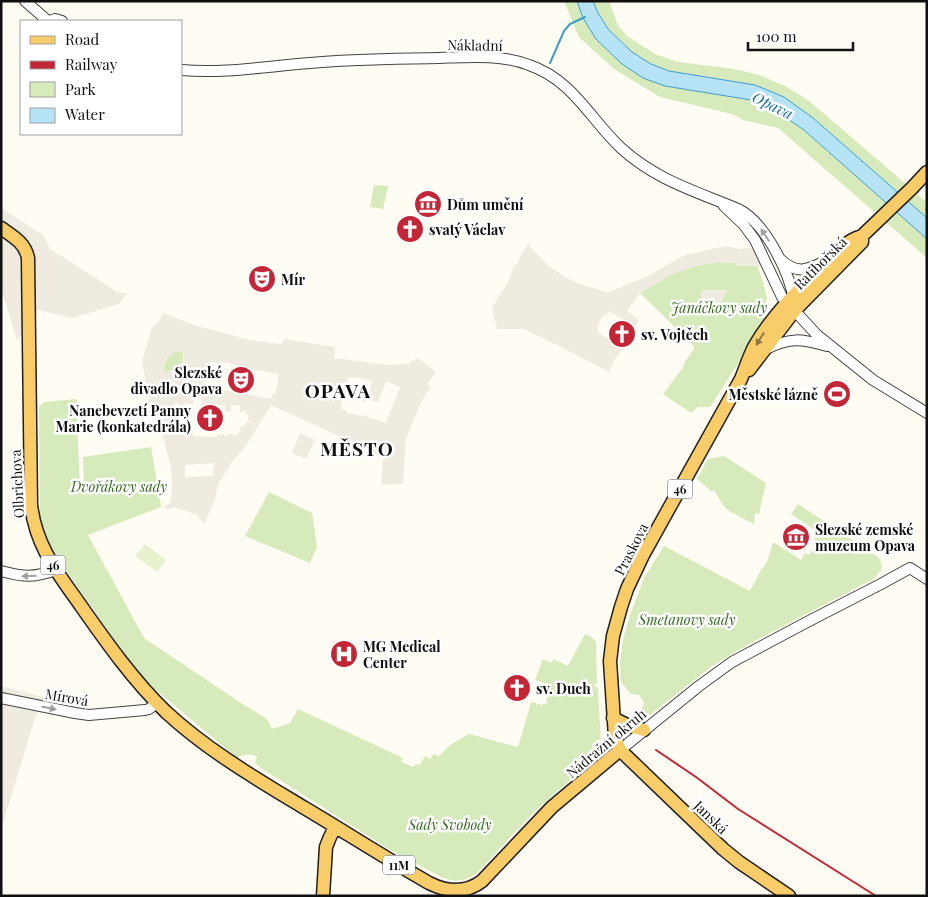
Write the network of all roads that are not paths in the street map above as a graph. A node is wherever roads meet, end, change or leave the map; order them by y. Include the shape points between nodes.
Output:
1 (25, 1) edge
2 (48, 20) edge
3 (182, 70) edge
4 (927, 172) edge
5 (719, 202) junction
6 (1, 228) edge
7 (862, 236) junction
8 (779, 258) junction
9 (829, 260) junction
10 (791, 303) junction
11 (830, 347) junction
12 (765, 350) junction
13 (741, 379) junction
14 (927, 413) edge
15 (56, 570) junction
16 (1, 571) edge
17 (927, 579) edge
18 (1, 698) edge
19 (157, 703) junction
20 (613, 718) junction
21 (644, 730) junction
22 (620, 750) junction
23 (248, 774) joint
24 (336, 826) junction
25 (323, 896) edge
26 (789, 896) edge

1 - 2 street
3 - 5 street, Nákladní via 373,60 494,58 516,61 536,67 558,80 620,147 642,165
4 - 7 main road, Ratibořská / 46
8 -> 5 street, Nákladní via 753,219
5 - 10 street, Nákladní via 752,236 779,292
6 - 15 main road, Olbrichova / 46 via 23,245 28,258 31,506 36,533
7 - 9 main road, Ratibořská / 46
7 - 10 main road, Ratibořská / 46 via 862,242
8 - 9 street via 788,266 802,270
8 - 10 street, Nákladní via 788,279
9 - 10 main road, Ratibořská / 46
10 - 11 street via 805,323
10 - 12 main road, Praskova / 46 via 779,330
10 -> 13 main road, Praskova / 46 via 771,321 754,348
11 - 12 street via 794,340
11 - 14 street via 873,380
12 - 13 main road, Praskova / 46
13 - 20 main road, Praskova / 46 via 627,589 611,649
15 -> 16 street via 21,576
15 - 19 main road, Olbrichova / 46 via 110,647
17 - 21 street, Nádražní okruh via 910,568 738,658
18 -> 19 street, Mírová via 89,715 145,710
19 - 23 main road, Olbrichova / 46 via 197,738
20 - 21 main road
20 - 22 main road, Praskova / 46
21 - 22 street, Nádražní okruh
22 - 24 main road, Nádražní okruh / 11M via 552,807 482,881 466,890 438,888
22 - 26 main road, Janská via 723,849
23 - 24 main road, 11M
24 - 25 main road via 326,847

